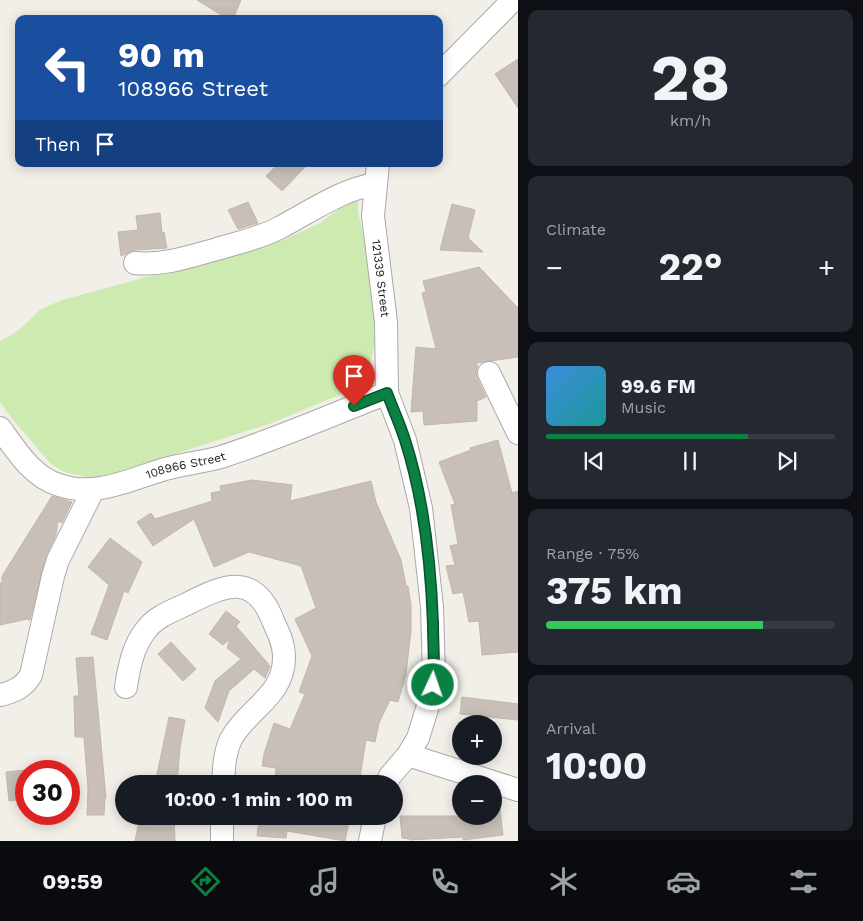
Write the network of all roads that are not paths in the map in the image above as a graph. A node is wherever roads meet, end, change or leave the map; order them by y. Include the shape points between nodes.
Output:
1 (513, 0) edge
2 (443, 71) edge
3 (377, 174) edge
4 (135, 263) dead end
5 (489, 373) dead end
6 (387, 393) junction
7 (0, 428) edge
8 (518, 433) edge
9 (93, 490) junction
10 (126, 687) dead end
11 (0, 695) edge
12 (408, 755) junction
13 (223, 775) edge
14 (393, 775) edge
15 (518, 790) edge
16 (222, 825) edge
17 (373, 825) edge
18 (222, 841) edge
19 (370, 841) edge

1 - 2 street
3 - 4 street via 360,187 276,230 161,263
3 - 6 street, 121339 Street via 372,216 386,322
5 - 8 street
6 - 9 street, 108966 Street via 254,446
6 - 12 street via 405,440 416,484 432,607 434,674 431,696 425,721
7 - 9 street, 108966 Street via 17,451 47,480 70,488
9 - 11 street via 58,560 31,675 19,688
10 - 13 street via 139,639 161,616 228,586 247,589 260,597 268,607 283,644 283,670 273,692 238,728 231,740
12 - 14 street
12 - 15 street
16 - 18 street
17 - 19 street

